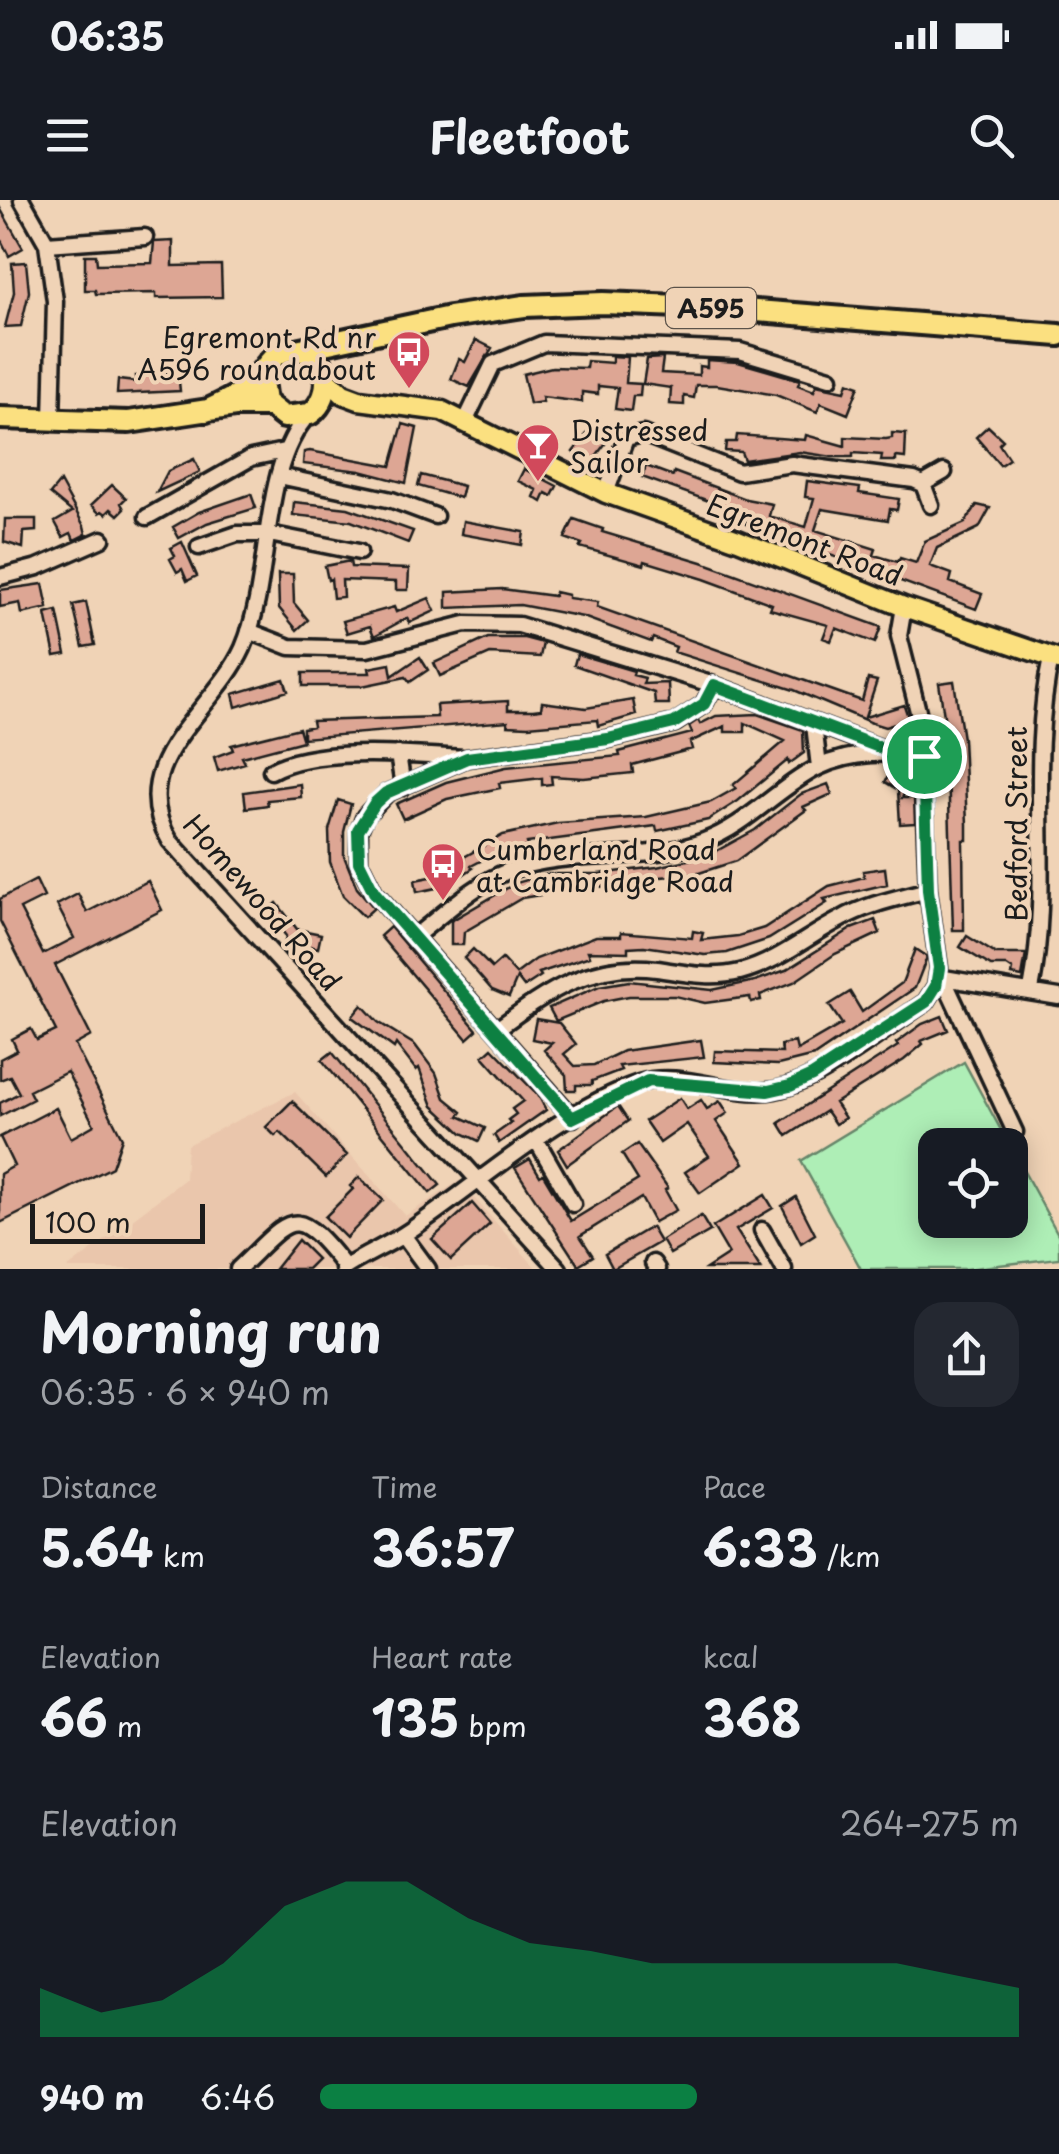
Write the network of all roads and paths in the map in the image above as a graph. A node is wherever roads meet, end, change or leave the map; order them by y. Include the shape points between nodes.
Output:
1 (22, 200) edge
2 (145, 236) dead end
3 (47, 244) junction
4 (1059, 335) edge
5 (366, 336) junction
6 (296, 350) junction
7 (325, 373) junction
8 (261, 374) junction
9 (830, 378) dead end
10 (367, 401) junction
11 (273, 410) junction
12 (206, 411) junction
13 (314, 411) junction
14 (0, 418) edge
15 (466, 420) junction
16 (52, 421) junction
17 (284, 451) junction
18 (944, 472) dead end
19 (279, 476) junction
20 (923, 484) junction
21 (606, 492) junction
22 (931, 506) dead end
23 (435, 516) dead end
24 (147, 517) dead end
25 (269, 534) junction
26 (102, 539) dead end
27 (199, 547) dead end
28 (359, 552) dead end
29 (0, 576) edge
30 (904, 607) junction
31 (249, 631) junction
32 (1055, 659) edge
33 (714, 685) junction
34 (814, 725) junction
35 (892, 752) junction
36 (398, 754) junction
37 (924, 756) junction
38 (467, 758) junction
39 (820, 767) junction
40 (272, 771) dead end
41 (403, 788) junction
42 (928, 890) junction
43 (414, 937) junction
44 (940, 978) junction
45 (1031, 990) junction
46 (1059, 996) edge
47 (498, 1028) junction
48 (572, 1118) junction
49 (1013, 1128) edge
50 (537, 1142) junction
51 (478, 1178) junction
52 (573, 1204) dead end
53 (762, 1230) dead end
54 (403, 1235) junction
55 (344, 1268) edge
56 (238, 1269) edge
57 (428, 1269) edge
58 (558, 1269) edge
59 (784, 1269) edge

1 - 3 street
2 - 3 street
3 - 16 street via 54,301
4 - 5 highway, A595 via 602,304 524,306
5 - 6 highway, A595
5 - 7 highway, A595
6 - 7 highway via 314,357
6 - 8 highway, A595 via 277,354
7 - 10 main road via 343,394
7 - 13 highway via 327,392
8 - 11 highway via 260,391
8 - 12 highway, A595
9 - 15 street via 740,351 544,343 493,364
10 - 13 main road
10 - 15 main road, Egremont Road via 416,405
11 - 12 highway, A595
11 - 13 highway, A595 via 297,418
11 - 17 street
12 - 16 highway, A595 via 129,422
13 - 17 street
14 - 16 highway, A595
15 - 21 main road, Egremont Road
17 - 19 street, Homewood Road
17 - 24 street via 251,458
18 - 20 street
19 - 23 street
19 - 25 street, Homewood Road
20 - 21 street via 792,464 740,472 643,434 626,438
20 - 22 street
21 - 30 main road, Egremont Road
25 - 27 street via 237,534
25 - 28 street
25 - 31 street, Homewood Road
26 - 29 street
30 - 32 main road, Egremont Road
30 - 37 street via 901,654 918,704
31 - 33 street via 290,648 367,649 465,624 520,625
31 - 51 street, Homewood Road via 226,678 160,767 156,800 164,832
32 - 45 street, Bedford Street via 1039,731 1041,886
33 - 34 street
33 - 38 street via 704,704 674,723
34 - 35 street
34 - 39 street
35 - 37 street
35 - 39 street
36 - 38 street
36 - 40 street via 291,759
36 - 41 street
37 - 42 street
38 - 41 street
39 - 43 street via 705,841 507,872
41 - 43 street via 375,803 357,845 365,879
42 - 44 street
42 - 47 street via 845,916 778,958 737,973 714,977 624,968 581,974
43 - 47 street
44 - 45 street
44 - 48 street via 926,1002 790,1086 768,1091 648,1081
44 - 49 street
45 - 46 street
47 - 48 street
48 - 50 street
50 - 51 street
50 - 52 street
51 - 54 street
51 - 58 street, Homewood Road
53 - 59 street
54 - 55 street
54 - 57 street
55 - 56 street via 316,1230 300,1222 284,1226

